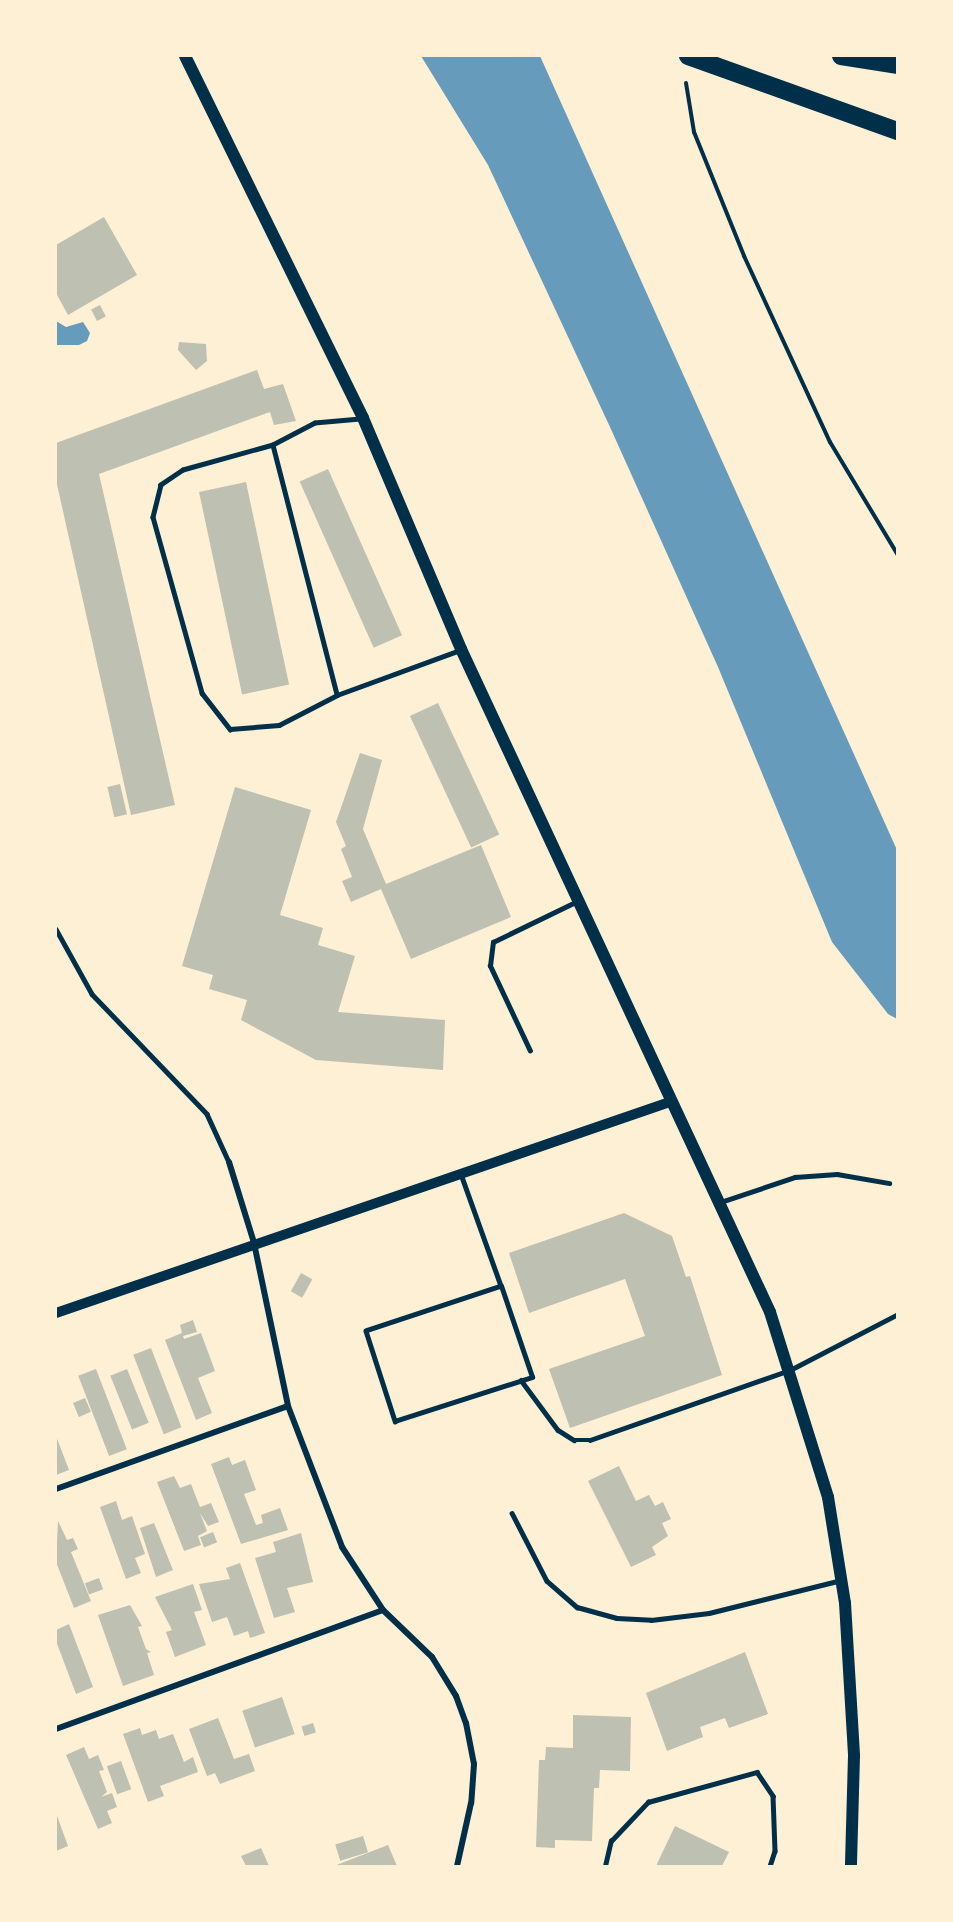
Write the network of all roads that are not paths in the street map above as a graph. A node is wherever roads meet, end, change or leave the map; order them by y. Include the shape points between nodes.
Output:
1 (186, 56) edge
2 (688, 56) edge
3 (841, 56) edge
4 (897, 65) edge
5 (897, 131) edge
6 (363, 418) junction
7 (273, 445) junction
8 (461, 649) junction
9 (337, 694) junction
10 (578, 901) junction
11 (56, 929) edge
12 (530, 1051) dead end
13 (670, 1102) junction
14 (229, 1162) joint
15 (461, 1174) junction
16 (889, 1183) dead end
17 (719, 1203) junction
18 (254, 1243) junction
19 (501, 1286) junction
20 (56, 1313) edge
21 (897, 1314) edge
22 (790, 1370) junction
23 (521, 1380) junction
24 (288, 1406) junction
25 (56, 1490) edge
26 (512, 1513) dead end
27 (841, 1580) junction
28 (383, 1610) junction
29 (56, 1729) edge
30 (457, 1866) edge
31 (605, 1866) edge
32 (770, 1866) edge
33 (851, 1866) edge

1 - 6 main road
2 - 5 highway
3 - 4 highway
6 - 7 lane via 315,423
6 - 8 main road
7 - 9 lane
7 - 9 lane via 183,470 160,485 153,518 202,693 230,729 279,725
8 - 9 lane
8 - 10 main road
10 - 12 lane via 493,942 490,966
10 - 13 main road
11 - 14 lane via 92,994 207,1114
13 - 15 street
13 - 17 main road
14 - 18 street
15 - 18 street
15 - 19 lane
16 - 17 lane via 837,1174 795,1177
17 - 22 main road via 770,1312
18 - 20 street
18 - 24 street
19 - 23 lane via 532,1377
19 - 23 lane via 366,1331 395,1421
21 - 22 lane
22 - 23 lane via 591,1440 574,1440 558,1430
22 - 27 main road via 828,1497
24 - 25 street
24 - 28 street via 342,1547
26 - 27 lane via 547,1581 577,1607 616,1618 651,1620 709,1613
27 - 33 main road via 854,1756
28 - 29 street
28 - 30 street via 432,1657 456,1696 466,1723 474,1764 471,1803
31 - 32 lane via 611,1841 648,1802 757,1772 772,1796 775,1851

